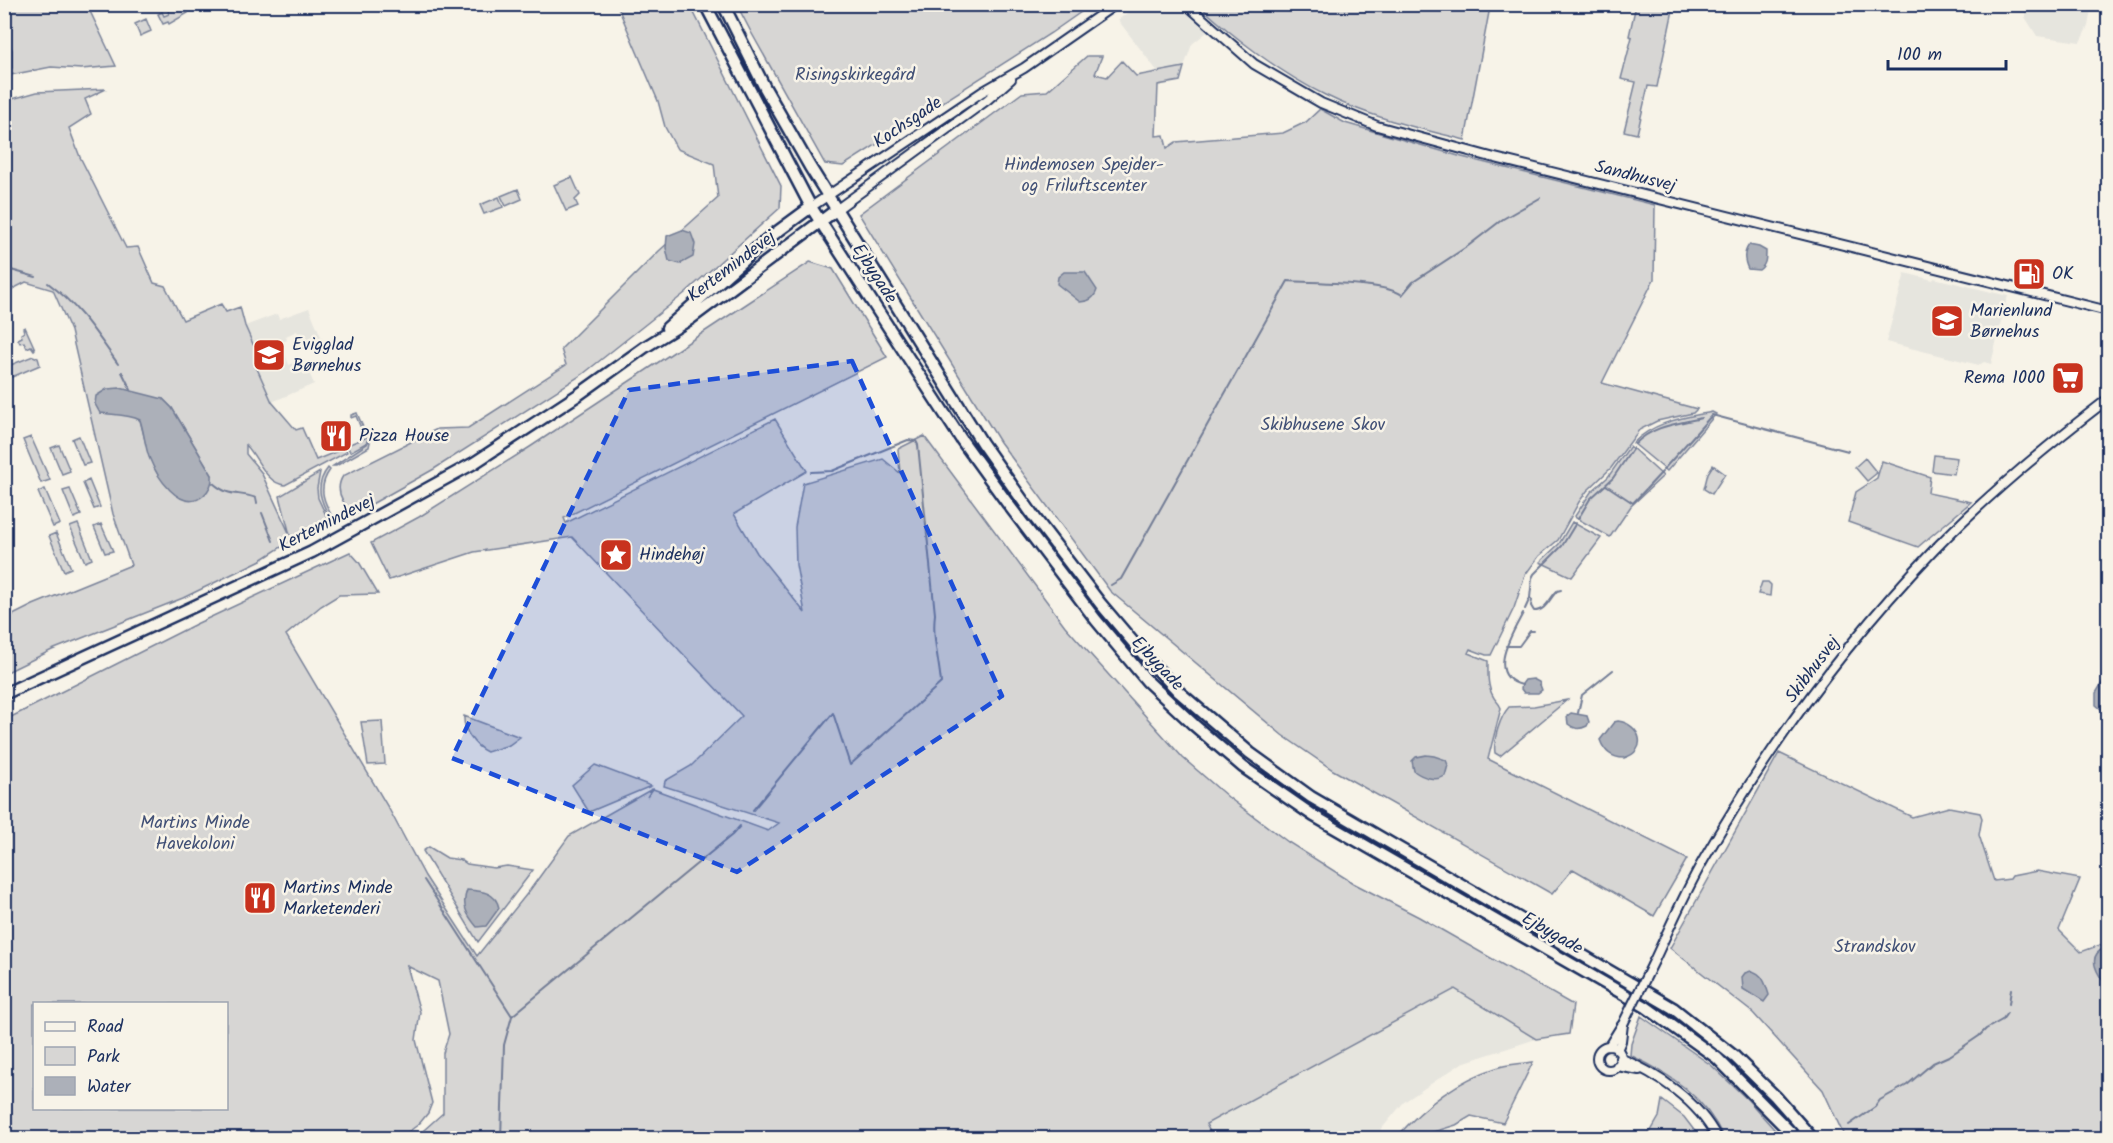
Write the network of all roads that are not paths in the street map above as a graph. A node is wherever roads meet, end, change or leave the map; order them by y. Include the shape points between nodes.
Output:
1 (705, 4) edge
2 (723, 4) edge
3 (1116, 4) edge
4 (1186, 4) edge
5 (1024, 69) junction
6 (828, 196) junction
7 (811, 207) junction
8 (836, 210) junction
9 (820, 221) junction
10 (2109, 311) edge
11 (645, 347) junction
12 (2109, 399) edge
13 (4, 694) edge
14 (1717, 1138) edge
15 (1796, 1138) edge
16 (1812, 1138) edge

1 - 7 main road, Ejbygade
2 - 6 main road, Ejbygade via 765,88
3 - 5 street, Kochsgade
4 - 10 street, Sandhusvej via 1254,63 1321,103 1377,126
5 - 6 street, Kochsgade via 982,92
5 - 8 street, Kochsgade
6 - 7 street, Kochsgade
6 - 8 main road, Ejbygade
7 - 9 main road, Ejbygade
7 - 11 main road, Kertemindevej via 765,240
8 - 9 main road, Kertemindevej
8 - 16 main road, Ejbygade via 989,453 1035,518 1100,603 1179,692 1250,753 1311,797 1673,1008 1735,1057
9 - 11 main road, Kertemindevej via 690,319
9 - 15 main road, Ejbygade via 1001,495 1096,620 1147,681 1186,718 1243,767 1314,816 1646,1007 1717,1058
11 - 13 main road, Kertemindevej via 474,463 347,534
12 - 14 street, Skibhusvej, bridge via 1977,509 1877,612 1770,753 1703,860 1623,1024 1616,1055 1684,1095

